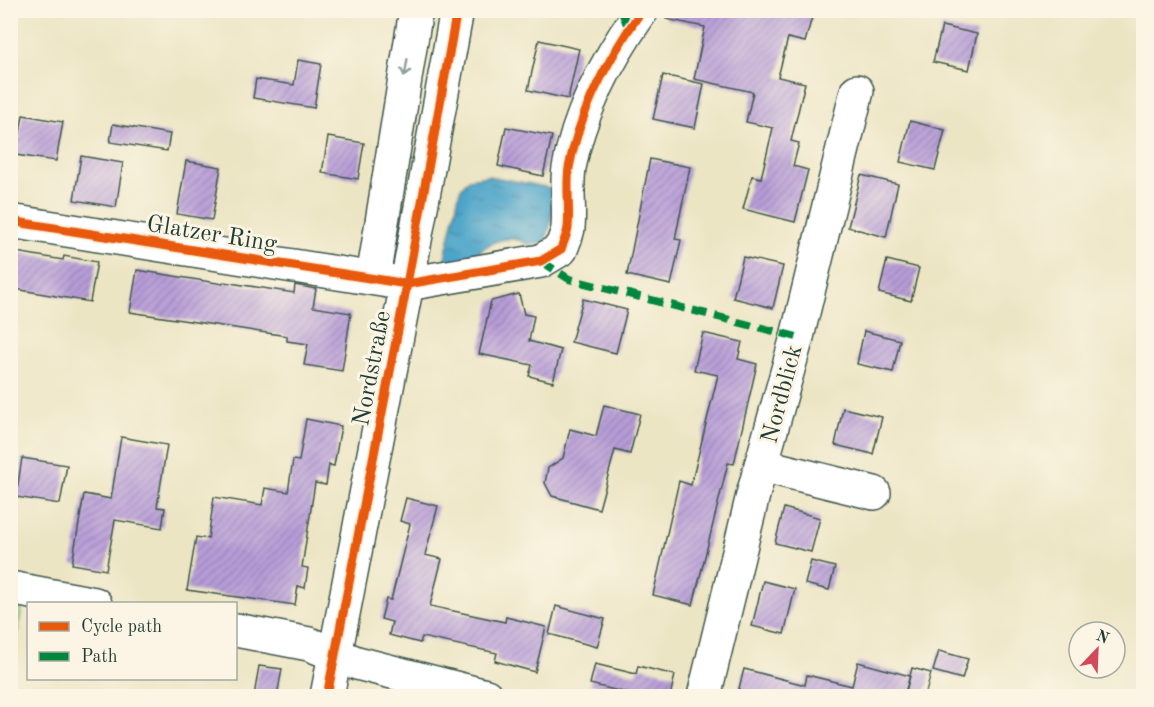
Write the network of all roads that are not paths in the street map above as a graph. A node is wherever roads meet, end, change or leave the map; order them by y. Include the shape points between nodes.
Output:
1 (416, 10) edge
2 (457, 10) edge
3 (631, 17) edge
4 (857, 91) dead end
5 (10, 221) edge
6 (373, 278) junction
7 (407, 284) junction
8 (761, 465) junction
9 (874, 493) dead end
10 (10, 588) edge
11 (89, 602) edge
12 (237, 630) edge
13 (335, 654) junction
14 (327, 696) edge
15 (486, 696) edge
16 (704, 696) edge

1 -> 6 street
2 - 7 street, Nordstraße
3 - 7 street, Glatzer Ring via 577,134 568,172 567,229 561,249 541,261
4 - 8 street, Nordblick via 797,337
5 - 6 street, Glatzer Ring
6 - 7 street, Glatzer Ring
7 - 13 street, Nordstraße
8 - 9 street
8 - 16 street, Nordblick
10 - 11 street
12 - 13 street via 309,644
13 - 14 street, Nordstraße
13 - 15 street

